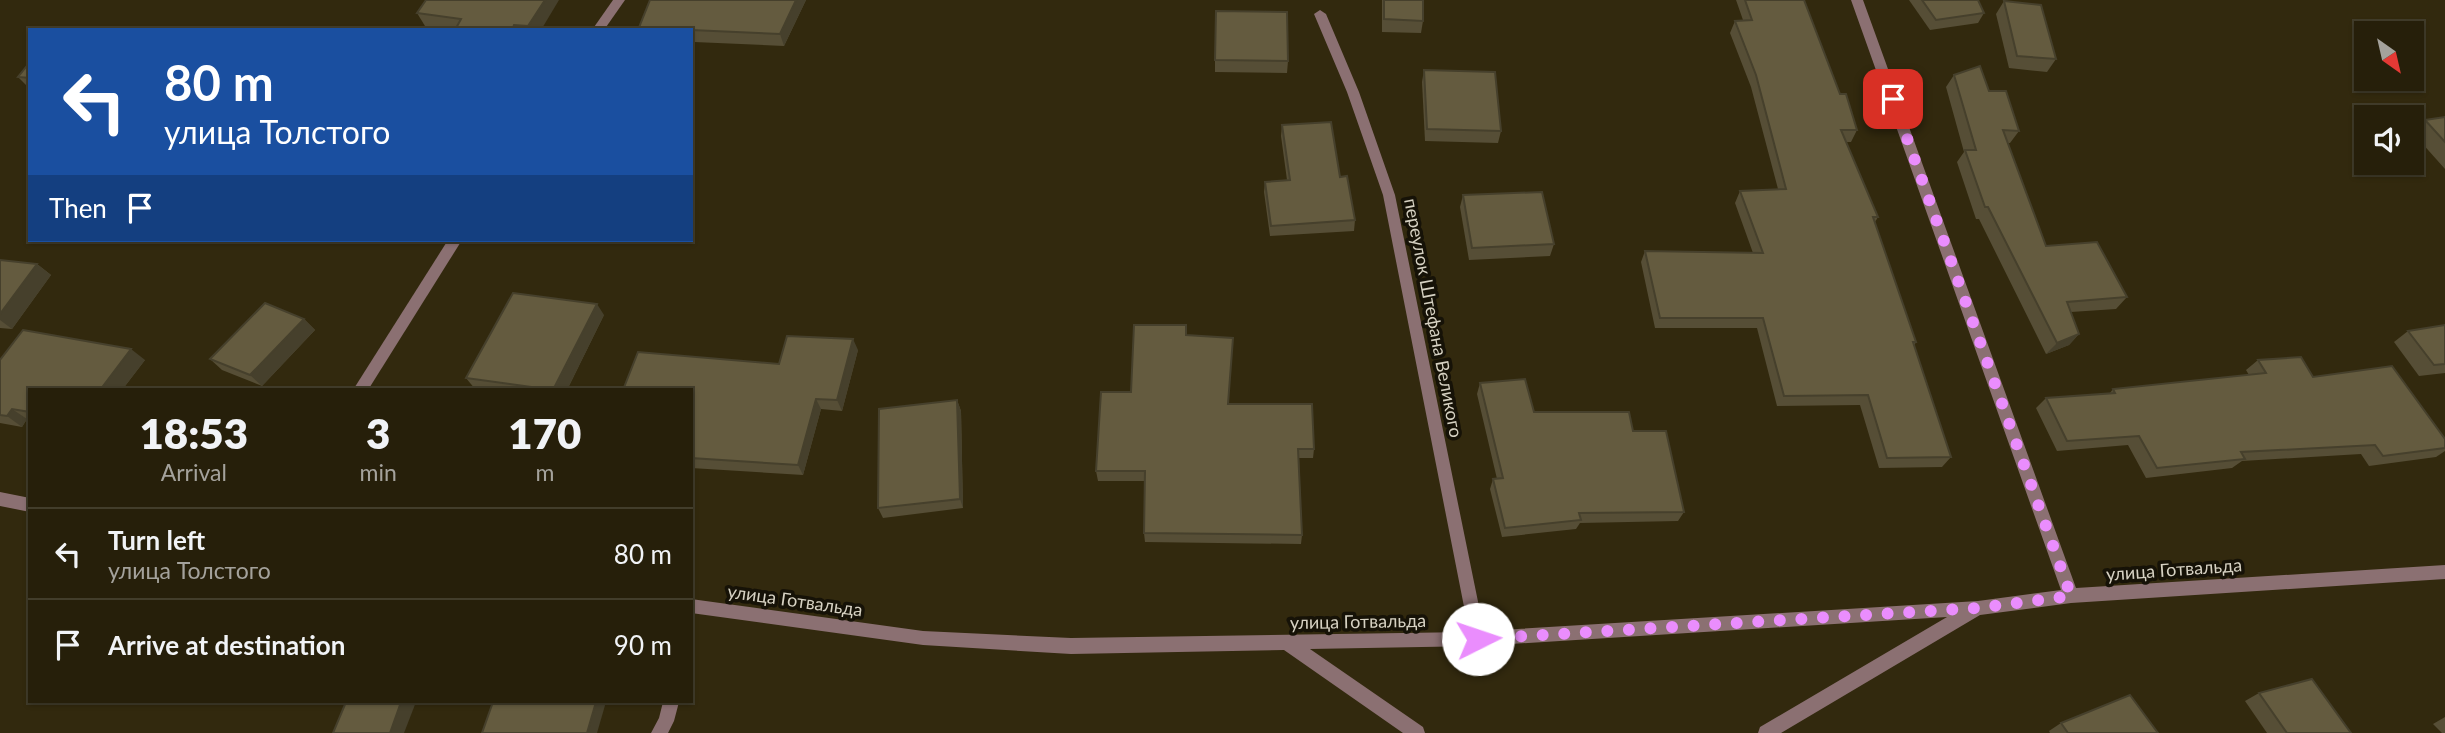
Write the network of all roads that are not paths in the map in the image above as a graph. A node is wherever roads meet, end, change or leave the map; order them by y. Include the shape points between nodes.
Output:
1 (619, 0) edge
2 (1857, 0) edge
3 (1320, 14) dead end
4 (599, 28) edge
5 (454, 242) edge
6 (361, 388) edge
7 (0, 499) edge
8 (28, 505) edge
9 (2445, 572) edge
10 (2071, 596) junction
11 (1978, 608) junction
12 (693, 610) edge
13 (1478, 639) junction
14 (1286, 642) junction
15 (671, 703) edge
16 (659, 733) edge
17 (1417, 733) edge
18 (1766, 733) edge

1 - 4 street
2 - 10 street
3 - 13 street, переулок Штефана Великого via 1389,195
5 - 6 street
7 - 8 street
9 - 10 street, улица Готвальда
10 - 11 street, улица Готвальда
11 - 13 street, улица Готвальда
11 - 18 street
12 - 14 street, улица Готвальда via 923,638 1071,646
13 - 14 street, улица Готвальда
14 - 17 street
15 - 16 street

